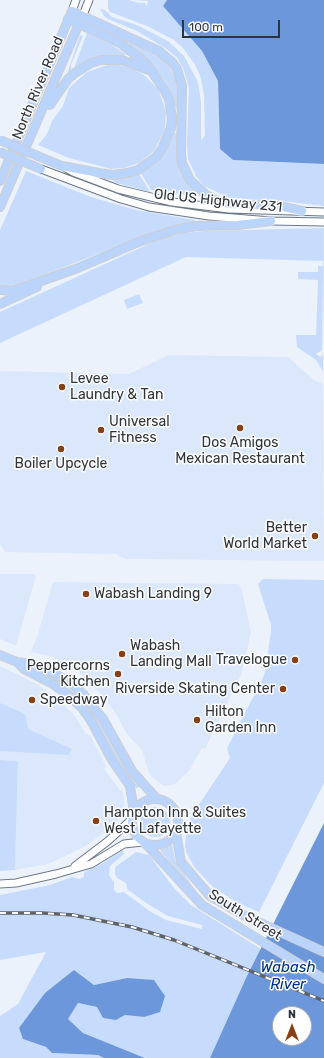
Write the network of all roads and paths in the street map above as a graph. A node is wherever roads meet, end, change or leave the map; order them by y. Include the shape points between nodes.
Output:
1 (76, 0) edge
2 (89, 0) edge
3 (72, 10) junction
4 (83, 15) junction
5 (68, 19) junction
6 (79, 24) junction
7 (151, 72) junction
8 (38, 121) junction
9 (0, 140) edge
10 (0, 152) edge
11 (62, 166) junction
12 (41, 169) joint
13 (2, 171) edge
14 (14, 175) junction
15 (0, 180) edge
16 (0, 207) edge
17 (306, 212) junction
18 (324, 212) edge
19 (271, 221) junction
20 (324, 222) edge
21 (78, 268) junction
22 (0, 290) edge
23 (0, 304) edge
24 (0, 654) edge
25 (17, 662) junction
26 (157, 799) junction
27 (133, 816) junction
28 (176, 832) junction
29 (144, 843) junction
30 (73, 868) junction
31 (0, 884) edge
32 (324, 952) edge
33 (324, 979) edge

1 - 3 main road, North River Road
2 - 4 main road, North River Road
3 - 4 main road
3 - 5 main road, North River Road
4 - 6 main road, North River Road
4 - 17 main road via 159,50 175,66 182,86 182,163 190,180 200,190 217,201 229,204 279,206
5 - 6 main road
5 - 13 main road, North River Road
6 - 7 main road via 130,49 146,63
6 - 8 main road, North River Road
7 - 8 main road via 122,60 91,63 68,79
7 - 11 main road via 165,91 172,118 167,138 156,157 138,170 114,175
8 - 14 main road, North River Road
9 - 11 main road, bridge
10 - 12 main road, Old US Highway 231, bridge
11 - 17 main road, Old US Highway 231 via 118,189 172,202 228,209
12 - 19 main road, Old US Highway 231 via 149,207 209,216
13 - 14 main road
13 - 15 main road, North River Road
14 - 16 main road, North River Road
17 - 18 main road, Old US Highway 231
19 - 20 main road, Old US Highway 231
19 - 21 main road via 178,229 141,241
21 - 22 main road via 13,291
21 - 23 main road
24 - 25 main road
25 - 26 main road via 32,664 52,672 84,695 103,719 132,771
25 - 27 main road via 24,669 68,694 82,708 130,786
26 - 27 main road via 143,802
26 - 28 main road via 165,801 175,811
27 - 29 main road via 134,831
27 - 30 main road via 108,842
28 - 29 main road via 161,845
28 - 32 main road via 181,862 210,896 243,915
29 - 30 main road via 124,844 91,864
29 - 33 main road, South Street via 202,905
30 - 31 main road via 39,879

